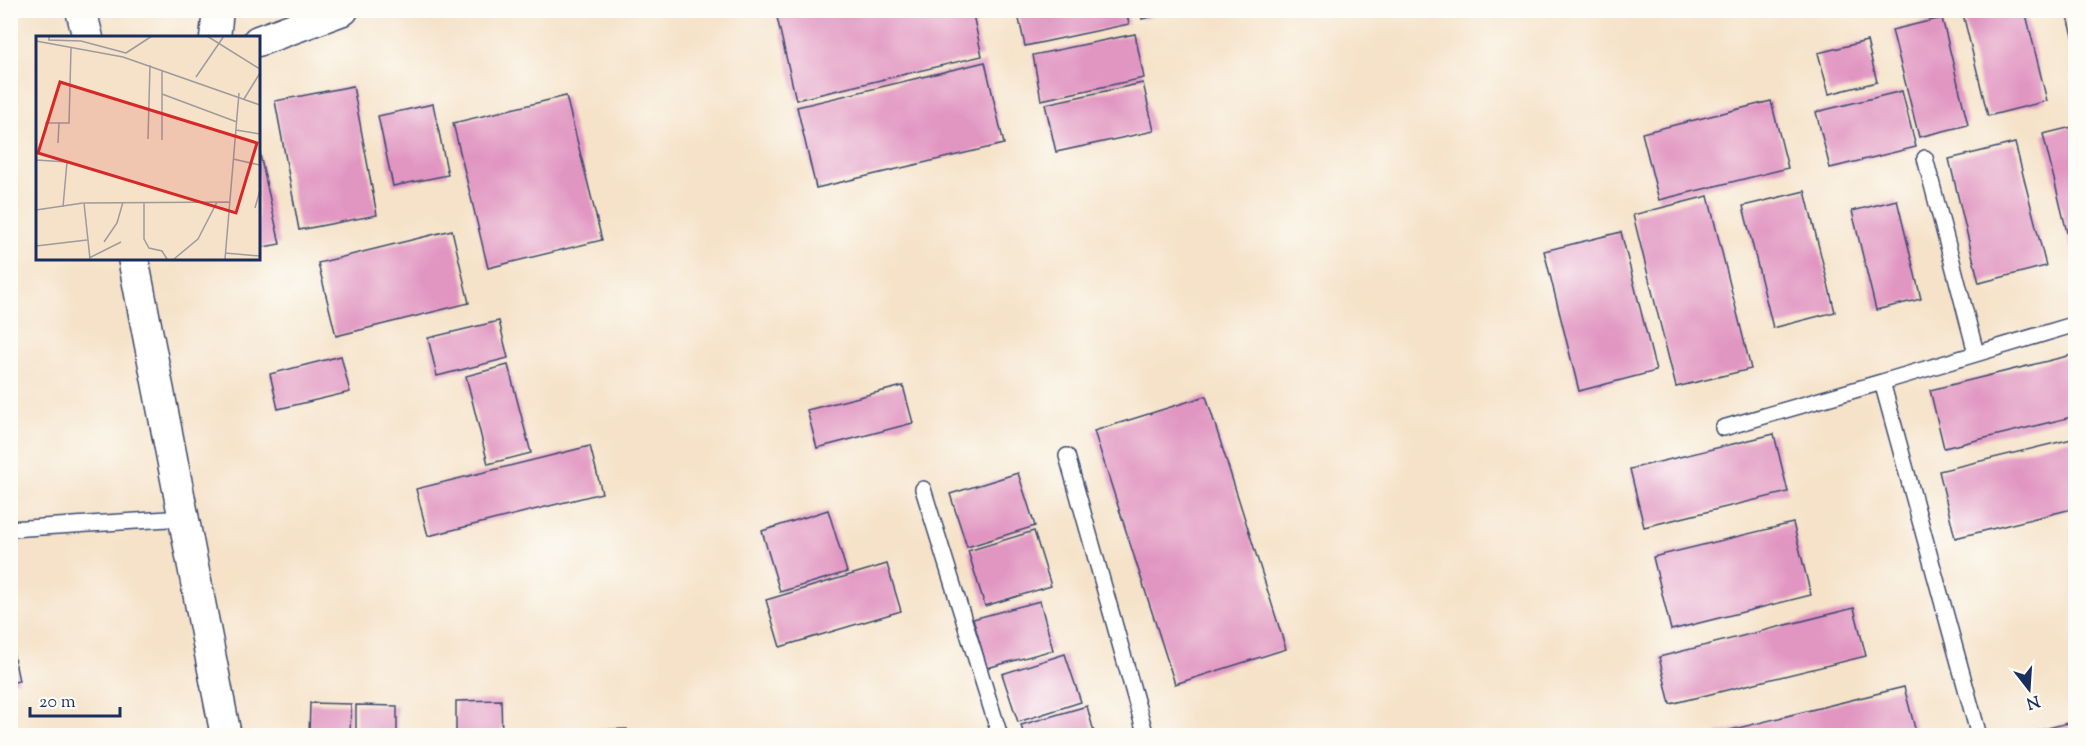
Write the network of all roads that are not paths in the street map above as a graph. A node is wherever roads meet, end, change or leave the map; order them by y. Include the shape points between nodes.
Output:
1 (81, 10) edge
2 (218, 10) edge
3 (343, 10) edge
4 (88, 36) edge
5 (215, 36) edge
6 (260, 40) edge
7 (1925, 158) dead end
8 (133, 260) edge
9 (2076, 324) edge
10 (1977, 353) junction
11 (1882, 382) junction
12 (1723, 428) dead end
13 (1067, 456) dead end
14 (923, 489) dead end
15 (184, 518) junction
16 (10, 529) edge
17 (226, 735) edge
18 (1000, 735) edge
19 (1146, 735) edge
20 (1979, 735) edge

1 - 4 street
2 - 5 street
3 - 6 street
7 - 10 lane
8 - 15 street
9 - 10 lane
10 - 11 lane
11 - 12 lane
11 - 20 lane
13 - 19 lane
14 - 18 lane
15 - 16 lane
15 - 17 street

